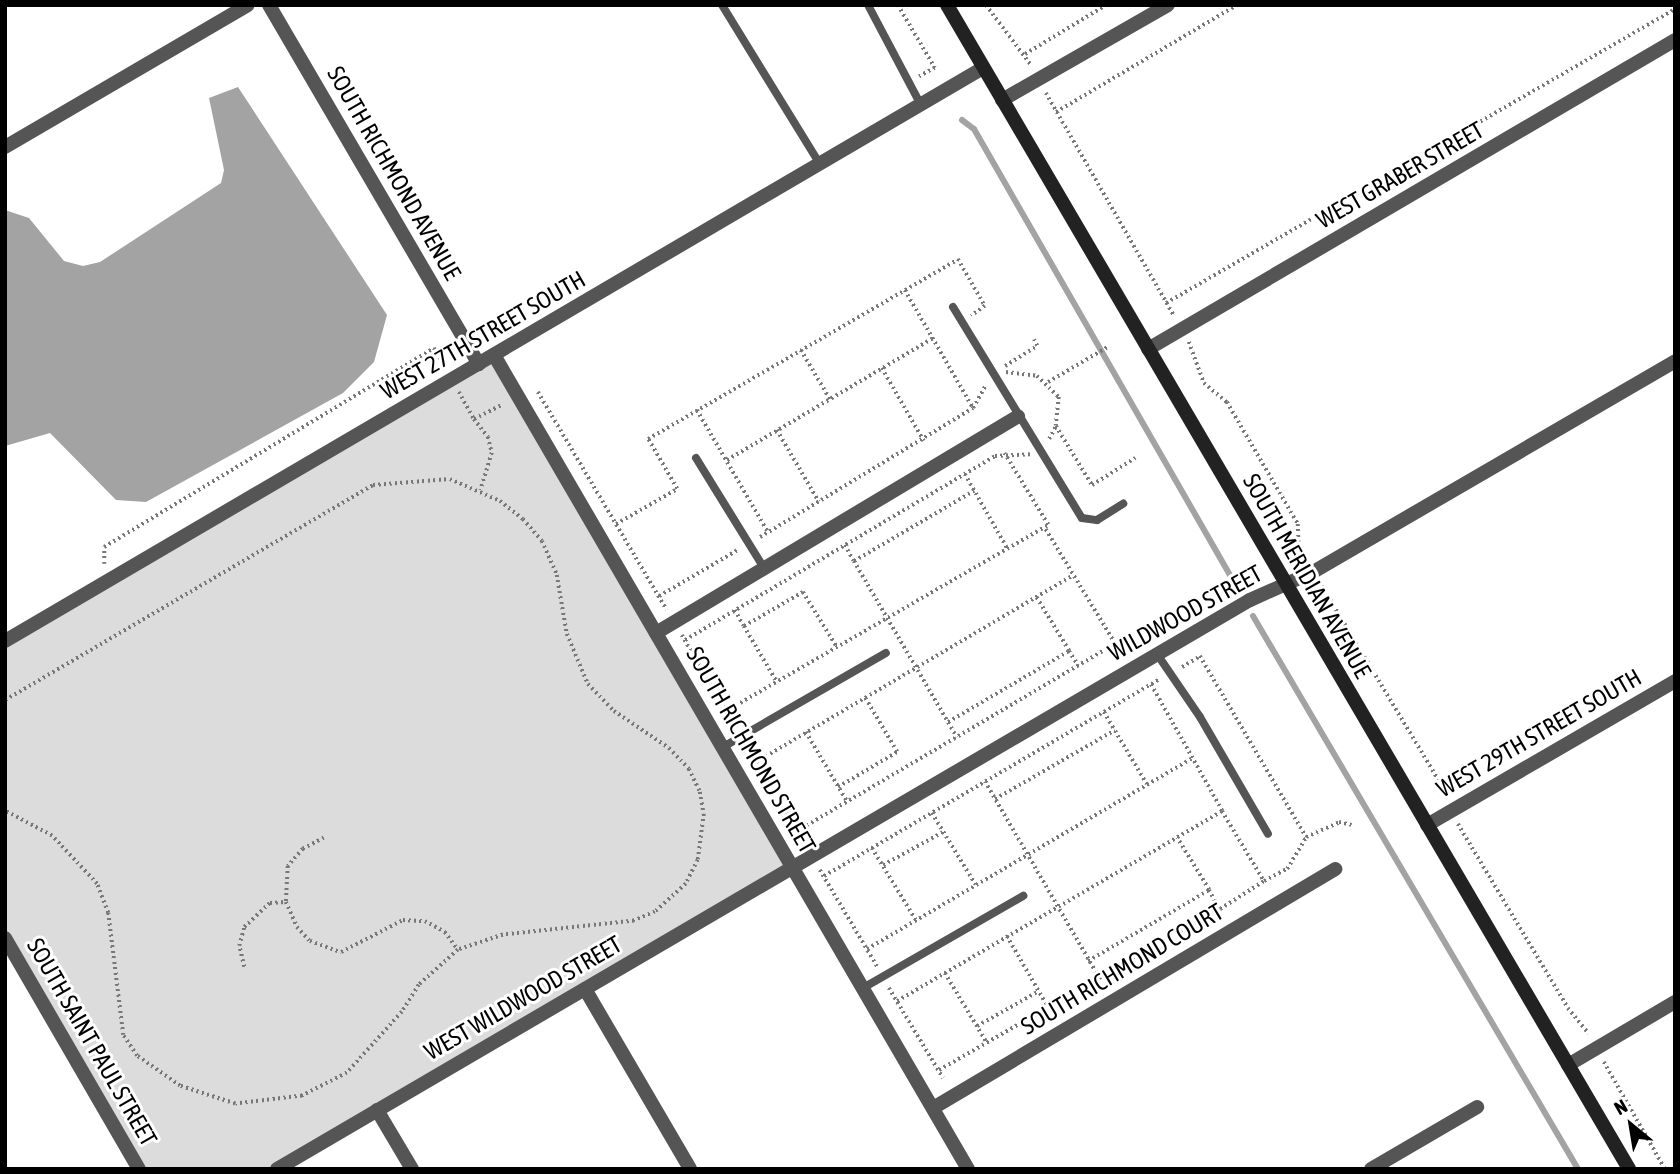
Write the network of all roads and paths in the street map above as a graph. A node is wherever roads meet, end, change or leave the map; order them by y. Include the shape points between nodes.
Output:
1 (248, 5) edge
2 (270, 5) edge
3 (722, 5) edge
4 (868, 5) edge
5 (898, 5) edge
6 (947, 5) edge
7 (985, 5) edge
8 (1106, 5) edge
9 (1168, 5) edge
10 (1237, 5) edge
11 (1675, 9) edge
12 (1675, 40) edge
13 (1025, 54) junction
14 (984, 68) junction
15 (1039, 80) junction
16 (908, 83) junction
17 (1002, 100) junction
18 (920, 105) junction
19 (1056, 112) junction
20 (5, 147) edge
21 (820, 164) junction
22 (1166, 303) junction
23 (953, 307) dead end
24 (974, 329) dead end
25 (1182, 329) junction
26 (933, 338) dead end
27 (1109, 346) dead end
28 (1148, 349) junction
29 (801, 350) junction
30 (494, 355) junction
31 (1675, 361) edge
32 (994, 362) dead end
33 (480, 364) junction
34 (882, 368) junction
35 (452, 380) junction
36 (1048, 382) junction
37 (830, 399) junction
38 (501, 405) dead end
39 (973, 408) dead end
40 (698, 410) junction
41 (1018, 416) junction
42 (474, 419) junction
43 (1056, 426) junction
44 (777, 430) junction
45 (924, 441) junction
46 (1039, 449) junction
47 (1004, 453) junction
48 (696, 458) dead end
49 (1135, 458) dead end
50 (727, 460) junction
51 (964, 474) junction
52 (481, 490) junction
53 (974, 491) junction
54 (819, 502) junction
55 (1123, 504) dead end
56 (616, 524) dead end
57 (1044, 527) junction
58 (768, 532) junction
59 (749, 543) junction
60 (845, 545) junction
61 (1007, 549) junction
62 (854, 561) junction
63 (764, 568) junction
64 (96, 571) dead end
65 (1313, 572) junction
66 (1073, 575) junction
67 (1285, 584) junction
68 (659, 596) dead end
69 (1035, 597) junction
70 (735, 610) junction
71 (887, 618) junction
72 (744, 626) junction
73 (656, 633) junction
74 (685, 640) dead end
75 (5, 641) edge
76 (837, 647) junction
77 (1069, 650) junction
78 (886, 653) dead end
79 (1157, 654) junction
80 (1078, 665) junction
81 (916, 668) junction
82 (1169, 674) junction
83 (1675, 681) edge
84 (777, 682) junction
85 (1151, 685) junction
86 (865, 698) junction
87 (5, 700) edge
88 (726, 711) dead end
89 (1104, 712) junction
90 (948, 722) junction
91 (1115, 730) junction
92 (806, 732) junction
93 (957, 737) junction
94 (723, 747) junction
95 (1192, 758) junction
96 (756, 762) dead end
97 (985, 782) junction
98 (1147, 785) junction
99 (838, 787) junction
100 (995, 800) junction
101 (847, 802) junction
102 (5, 811) edge
103 (1222, 811) junction
104 (1451, 811) junction
105 (932, 813) junction
106 (1352, 825) dead end
107 (1427, 825) junction
108 (797, 831) dead end
109 (943, 832) junction
110 (1268, 834) dead end
111 (1177, 837) junction
112 (1307, 837) junction
113 (324, 838) dead end
114 (872, 848) junction
115 (1027, 855) junction
116 (883, 865) junction
117 (793, 867) junction
118 (1335, 869) dead end
119 (824, 876) dead end
120 (1264, 881) junction
121 (976, 885) junction
122 (1209, 890) junction
123 (1023, 896) dead end
124 (286, 902) junction
125 (1057, 907) junction
126 (1220, 909) junction
127 (916, 920) junction
128 (1007, 936) junction
129 (5, 938) edge
130 (867, 949) dead end
131 (458, 950) junction
132 (1088, 961) junction
133 (244, 967) dead end
134 (945, 972) junction
135 (1099, 978) junction
136 (863, 988) junction
137 (585, 989) junction
138 (1039, 991) junction
139 (897, 1000) dead end
140 (1675, 1002) edge
141 (1048, 1007) junction
142 (977, 1026) junction
143 (987, 1043) junction
144 (1596, 1048) junction
145 (1568, 1065) junction
146 (939, 1071) dead end
147 (1477, 1107) dead end
148 (933, 1108) junction
149 (377, 1110) junction
150 (139, 1169) edge
151 (276, 1169) edge
152 (412, 1169) edge
153 (690, 1169) edge
154 (968, 1169) edge
155 (1371, 1169) edge
156 (1629, 1169) edge
157 (1665, 1169) edge

1 - 20 street
2 - 33 street, SOUTH RICHMOND AVENUE
3 - 21 lane
4 - 16 lane
5 - 16 path via 935,68
6 - 14 main road, SOUTH MERIDIAN AVENUE
7 - 13 path
8 - 13 path
9 - 15 street
10 - 19 path
11 - 22 path
12 - 25 street, WEST GRABER STREET
13 - 15 path
14 - 17 main road, SOUTH MERIDIAN AVENUE
14 - 18 street, WEST 27TH STREET SOUTH
15 - 17 street
15 - 19 path
16 - 18 lane
17 - 28 main road, SOUTH MERIDIAN AVENUE
18 - 21 street, WEST 27TH STREET SOUTH
19 - 22 path
21 - 30 street, WEST 27TH STREET SOUTH
22 - 25 path
23 - 41 lane
24 - 29 path via 968,318 985,306 958,259
25 - 28 street, WEST GRABER STREET
25 - 65 path via 1204,383 1227,402 1298,524 1299,551
26 - 34 path
27 - 36 path
28 - 67 main road, SOUTH MERIDIAN AVENUE
29 - 37 path
29 - 40 path
30 - 33 street, WEST 27TH STREET SOUTH
30 - 73 street, SOUTH RICHMOND STREET
31 - 65 street, WILDWOOD STREET
32 - 36 path via 1000,373 1020,371
33 - 35 street, WEST 27TH STREET SOUTH
34 - 37 path
34 - 45 path
35 - 42 path
35 - 64 path via 434,348 104,547 104,566
35 - 75 street, WEST 27TH STREET SOUTH
36 - 43 path via 1059,397
37 - 44 path
38 - 42 path
39 - 45 path
40 - 50 path
40 - 56 path via 648,439 677,489
41 - 46 lane
41 - 63 street
42 - 52 path via 488,437 492,453
43 - 46 path
43 - 49 path via 1091,485
44 - 50 path
44 - 54 path
45 - 54 path
46 - 47 path via 1017,456
46 - 55 lane via 1082,518 1097,520
47 - 51 path
47 - 57 path via 1048,525
48 - 59 lane
50 - 58 path
51 - 53 path
51 - 60 path
52 - 87 path via 450,479 373,485
52 - 131 path via 523,519 542,541 557,575 567,635 588,684 614,711 669,748 689,769 700,792 703,840 686,884 655,912 634,921 503,936
53 - 61 path
53 - 62 path
54 - 58 path
57 - 61 path
57 - 66 path
58 - 59 path
59 - 63 lane
59 - 68 path
60 - 62 path
60 - 70 path
61 - 71 path
62 - 71 path
63 - 73 street
65 - 67 street, WILDWOOD STREET
65 - 104 path via 1442,786 1441,798
66 - 69 path
66 - 80 path via 1115,644
67 - 79 street, WILDWOOD STREET
67 - 107 main road, SOUTH MERIDIAN AVENUE
69 - 77 path
69 - 81 path
70 - 72 path
70 - 74 path
71 - 76 path
71 - 81 path
72 - 76 path via 803,592
72 - 84 path
73 - 94 street, SOUTH RICHMOND STREET
76 - 84 path
77 - 80 path
77 - 90 path
78 - 94 lane
79 - 82 lane
79 - 117 street, WILDWOOD STREET
80 - 93 path
81 - 86 path
81 - 90 path
82 - 85 path
82 - 110 lane via 1200,717
82 - 112 path via 1200,656
83 - 104 street, WEST 29TH STREET SOUTH
84 - 88 path
85 - 89 path
85 - 95 path
86 - 92 path
86 - 99 path via 897,752
89 - 91 path
89 - 97 path
90 - 93 path
91 - 98 path
91 - 100 path
92 - 96 path
92 - 99 path
93 - 101 path
94 - 117 street, SOUTH RICHMOND STREET
95 - 98 path
95 - 103 path
97 - 100 path
97 - 105 path
98 - 115 path
99 - 101 path
100 - 115 path
101 - 108 path
102 - 131 path via 52,836 97,884 108,913 123,1035 137,1056 201,1095 235,1104 267,1103 322,1087 366,1055 419,985
103 - 111 path
103 - 120 path
104 - 107 street, WEST 29TH STREET SOUTH
104 - 144 path
105 - 109 path
105 - 114 path
106 - 112 path via 1339,822
107 - 145 main road, SOUTH MERIDIAN AVENUE
109 - 116 path
109 - 121 path
111 - 122 path
111 - 125 path
112 - 120 path via 1287,869
113 - 124 path via 303,849 288,866
114 - 116 path
114 - 119 path
115 - 121 path
115 - 125 path
116 - 127 path
117 - 136 street, SOUTH RICHMOND STREET
117 - 137 street, WEST WILDWOOD STREET
118 - 148 street, SOUTH RICHMOND COURT
120 - 126 path
121 - 127 path
122 - 126 path
122 - 132 path
123 - 136 lane
124 - 131 path via 297,928 310,941 341,952 403,920 425,921 445,932
124 - 133 path via 270,903 244,927 239,946
125 - 128 path
125 - 132 path
126 - 135 path
127 - 130 path
128 - 134 path
128 - 138 path
129 - 150 street, SOUTH SAINT PAUL STREET
132 - 135 path
134 - 139 path
134 - 142 path
135 - 141 path
136 - 148 street, SOUTH RICHMOND STREET
137 - 149 street, WEST WILDWOOD STREET
137 - 153 street
138 - 141 path
138 - 142 path
140 - 144 street
141 - 143 path
142 - 143 path
143 - 146 path
144 - 145 street
144 - 157 path
145 - 156 main road, SOUTH MERIDIAN AVENUE
147 - 155 street
148 - 154 street, SOUTH RICHMOND STREET
149 - 151 street, WEST WILDWOOD STREET
149 - 152 street

